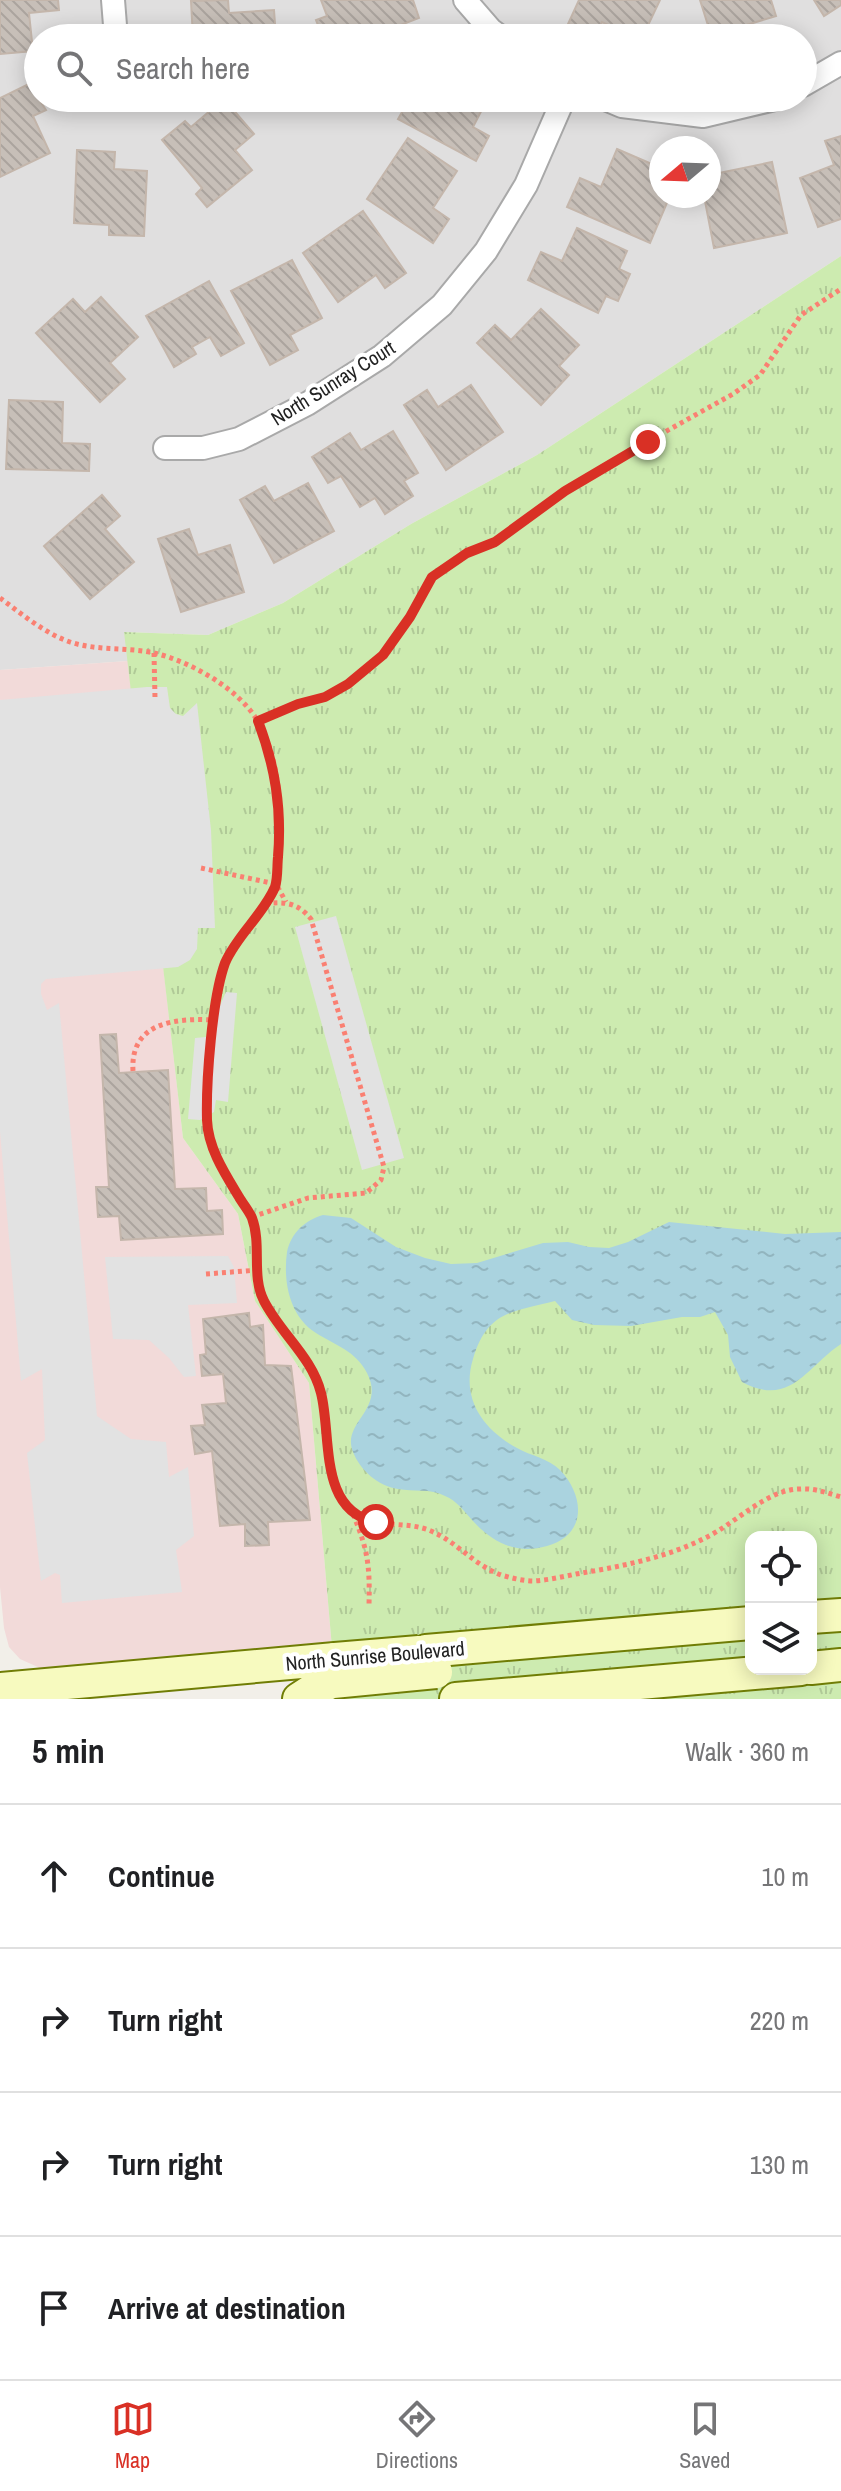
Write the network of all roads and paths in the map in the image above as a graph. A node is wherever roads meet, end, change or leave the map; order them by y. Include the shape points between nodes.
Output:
1 (113, 0) edge
2 (465, 0) edge
3 (115, 24) edge
4 (486, 24) edge
5 (841, 63) edge
6 (817, 77) edge
7 (558, 112) edge
8 (671, 112) edge
9 (720, 112) edge
10 (841, 289) edge
11 (165, 448) dead end
12 (0, 598) edge
13 (154, 653) junction
14 (155, 698) dead end
15 (258, 721) junction
16 (201, 868) dead end
17 (276, 884) junction
18 (286, 902) junction
19 (265, 904) junction
20 (214, 1020) junction
21 (133, 1071) dead end
22 (252, 1217) junction
23 (258, 1270) junction
24 (206, 1274) dead end
25 (841, 1497) edge
26 (353, 1514) junction
27 (369, 1605) dead end
28 (841, 1615) edge
29 (817, 1617) edge
30 (745, 1624) edge
31 (841, 1665) edge
32 (817, 1667) edge
33 (334, 1671) junction
34 (745, 1674) edge
35 (0, 1689) edge
36 (299, 1699) edge
37 (456, 1699) edge

1 - 3 street
2 - 4 street
5 - 6 street
7 - 11 street, North Sunray Court via 526,185 486,251 442,305 382,356 280,418 239,439 203,448
8 - 9 street
10 - 15 path via 801,315 760,375 602,467 495,542 432,577 383,655 348,684
12 - 13 path via 40,628 74,644
13 - 14 path
13 - 15 path via 213,677
15 - 17 path via 280,804
16 - 17 path
17 - 18 path
17 - 19 path
18 - 19 path
18 - 22 path via 311,919 384,1175 360,1195 308,1198
19 - 20 path via 225,965
20 - 21 path via 184,1019 152,1030 136,1045
20 - 22 path via 209,1132 227,1177
22 - 23 path
23 - 24 path
23 - 26 path via 263,1299 316,1377 332,1474
25 - 26 path via 815,1489 786,1490 686,1546 595,1571 532,1581 476,1564 448,1539 419,1526
26 - 27 path via 369,1560
28 - 29 street
30 - 33 street, North Sunrise Boulevard, bridge via 469,1647 431,1662
31 - 32 street
33 - 35 street, North Sunrise Boulevard
33 - 36 street
34 - 37 street

